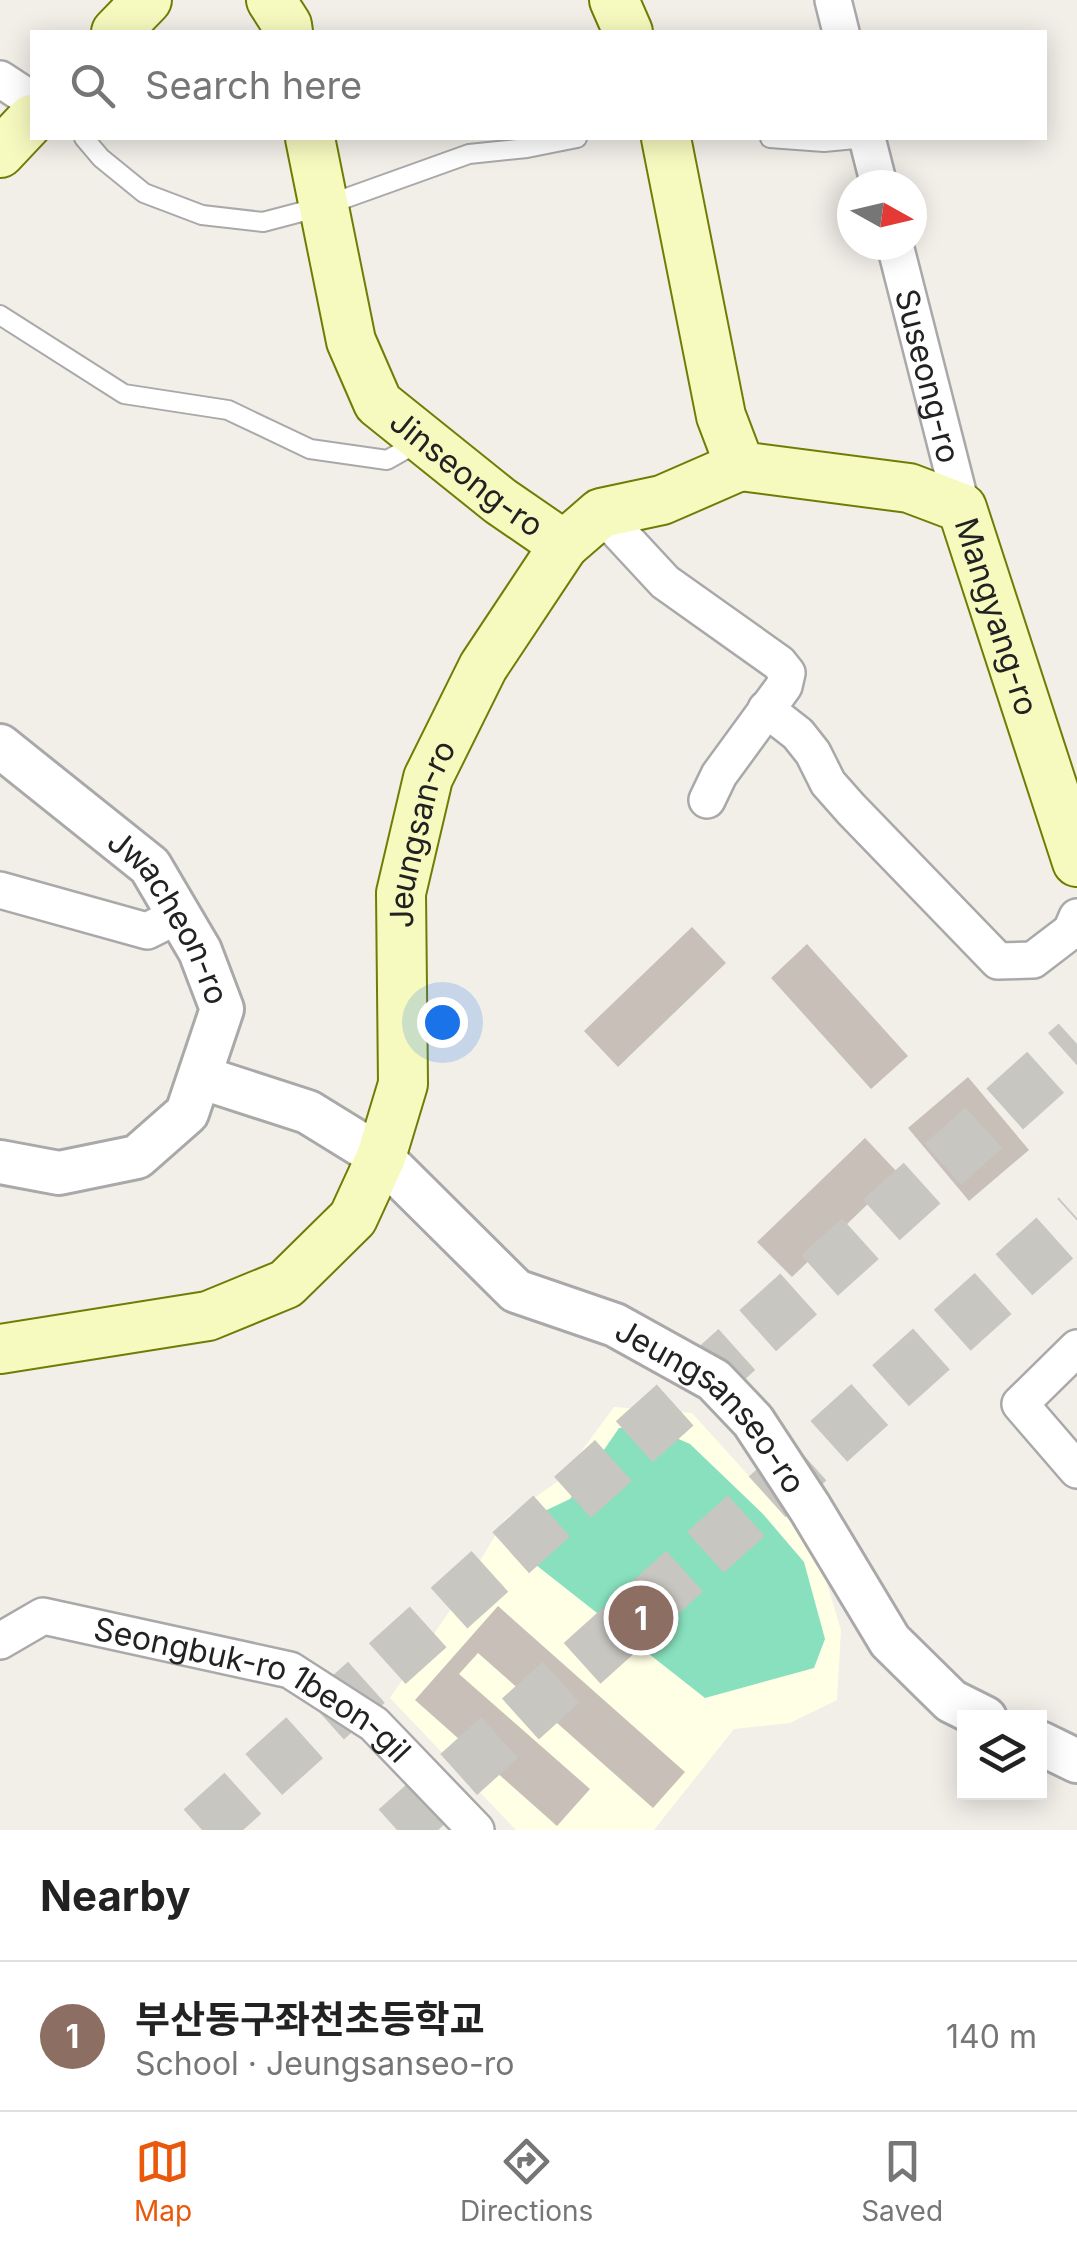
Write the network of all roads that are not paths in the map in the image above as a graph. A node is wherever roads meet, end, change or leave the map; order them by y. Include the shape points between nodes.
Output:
1 (147, 0) edge
2 (271, 0) edge
3 (614, 0) edge
4 (833, 0) edge
5 (118, 30) edge
6 (288, 30) edge
7 (627, 30) edge
8 (840, 30) edge
9 (0, 79) edge
10 (30, 99) edge
11 (30, 122) edge
12 (86, 140) edge
13 (310, 140) edge
14 (566, 140) edge
15 (666, 140) edge
16 (797, 140) edge
17 (846, 140) edge
18 (868, 140) edge
19 (0, 153) edge
20 (876, 170) edge
21 (324, 206) junction
22 (899, 260) edge
23 (0, 315) edge
24 (423, 440) junction
25 (740, 466) junction
26 (962, 508) junction
27 (602, 513) junction
28 (564, 545) junction
29 (766, 710) junction
30 (0, 746) edge
31 (707, 800) dead end
32 (1077, 862) edge
33 (0, 890) edge
34 (179, 915) junction
35 (1077, 917) edge
36 (200, 1076) junction
37 (381, 1158) junction
38 (0, 1162) edge
39 (0, 1348) edge
40 (1077, 1348) edge
41 (1077, 1470) edge
42 (0, 1642) edge
43 (969, 1710) edge
44 (1047, 1746) edge
45 (1077, 1761) edge
46 (476, 1830) edge

1 - 5 main road
2 - 6 main road
3 - 7 main road
4 - 8 street
9 - 10 street
11 - 19 main road
12 - 21 lane via 144,193 202,215 263,222
13 - 21 main road, Jinseong-ro
14 - 21 lane via 469,154
15 - 25 main road via 721,416
16 - 17 lane
18 - 20 street
21 - 24 main road, Jinseong-ro via 351,341 378,403
22 - 26 street, Suseong-ro
23 - 24 lane via 124,394 228,410 310,449 388,460
24 - 28 main road, Jinseong-ro
25 - 26 main road, Mangyang-ro via 909,488
25 - 27 main road, Jinseong-ro via 662,500
26 - 32 main road, Mangyang-ro
27 - 28 main road, Jinseong-ro
27 - 29 street via 666,582 787,673
28 - 37 main road, Jeungsan-ro via 483,667 428,778 401,894 403,1084
29 - 31 street
29 - 35 street via 798,734 851,809 998,960 1033,960 1071,931
30 - 34 street, Jwacheon-ro via 150,866
33 - 34 street via 147,931
34 - 36 street, Jwacheon-ro via 222,1010
36 - 37 street via 308,1112
36 - 38 street, Jwacheon-ro via 186,1112 137,1158 58,1173
37 - 39 main road, Jeungsan-ro via 353,1218 286,1284 208,1316
37 - 43 street, Jeungsanseo-ro via 516,1291 615,1325 714,1380 753,1421 890,1641 951,1701
40 - 41 street via 1020,1404
42 - 46 street, Seongbuk-ro 1beon-gil via 43,1616 290,1670 374,1724
44 - 45 street

